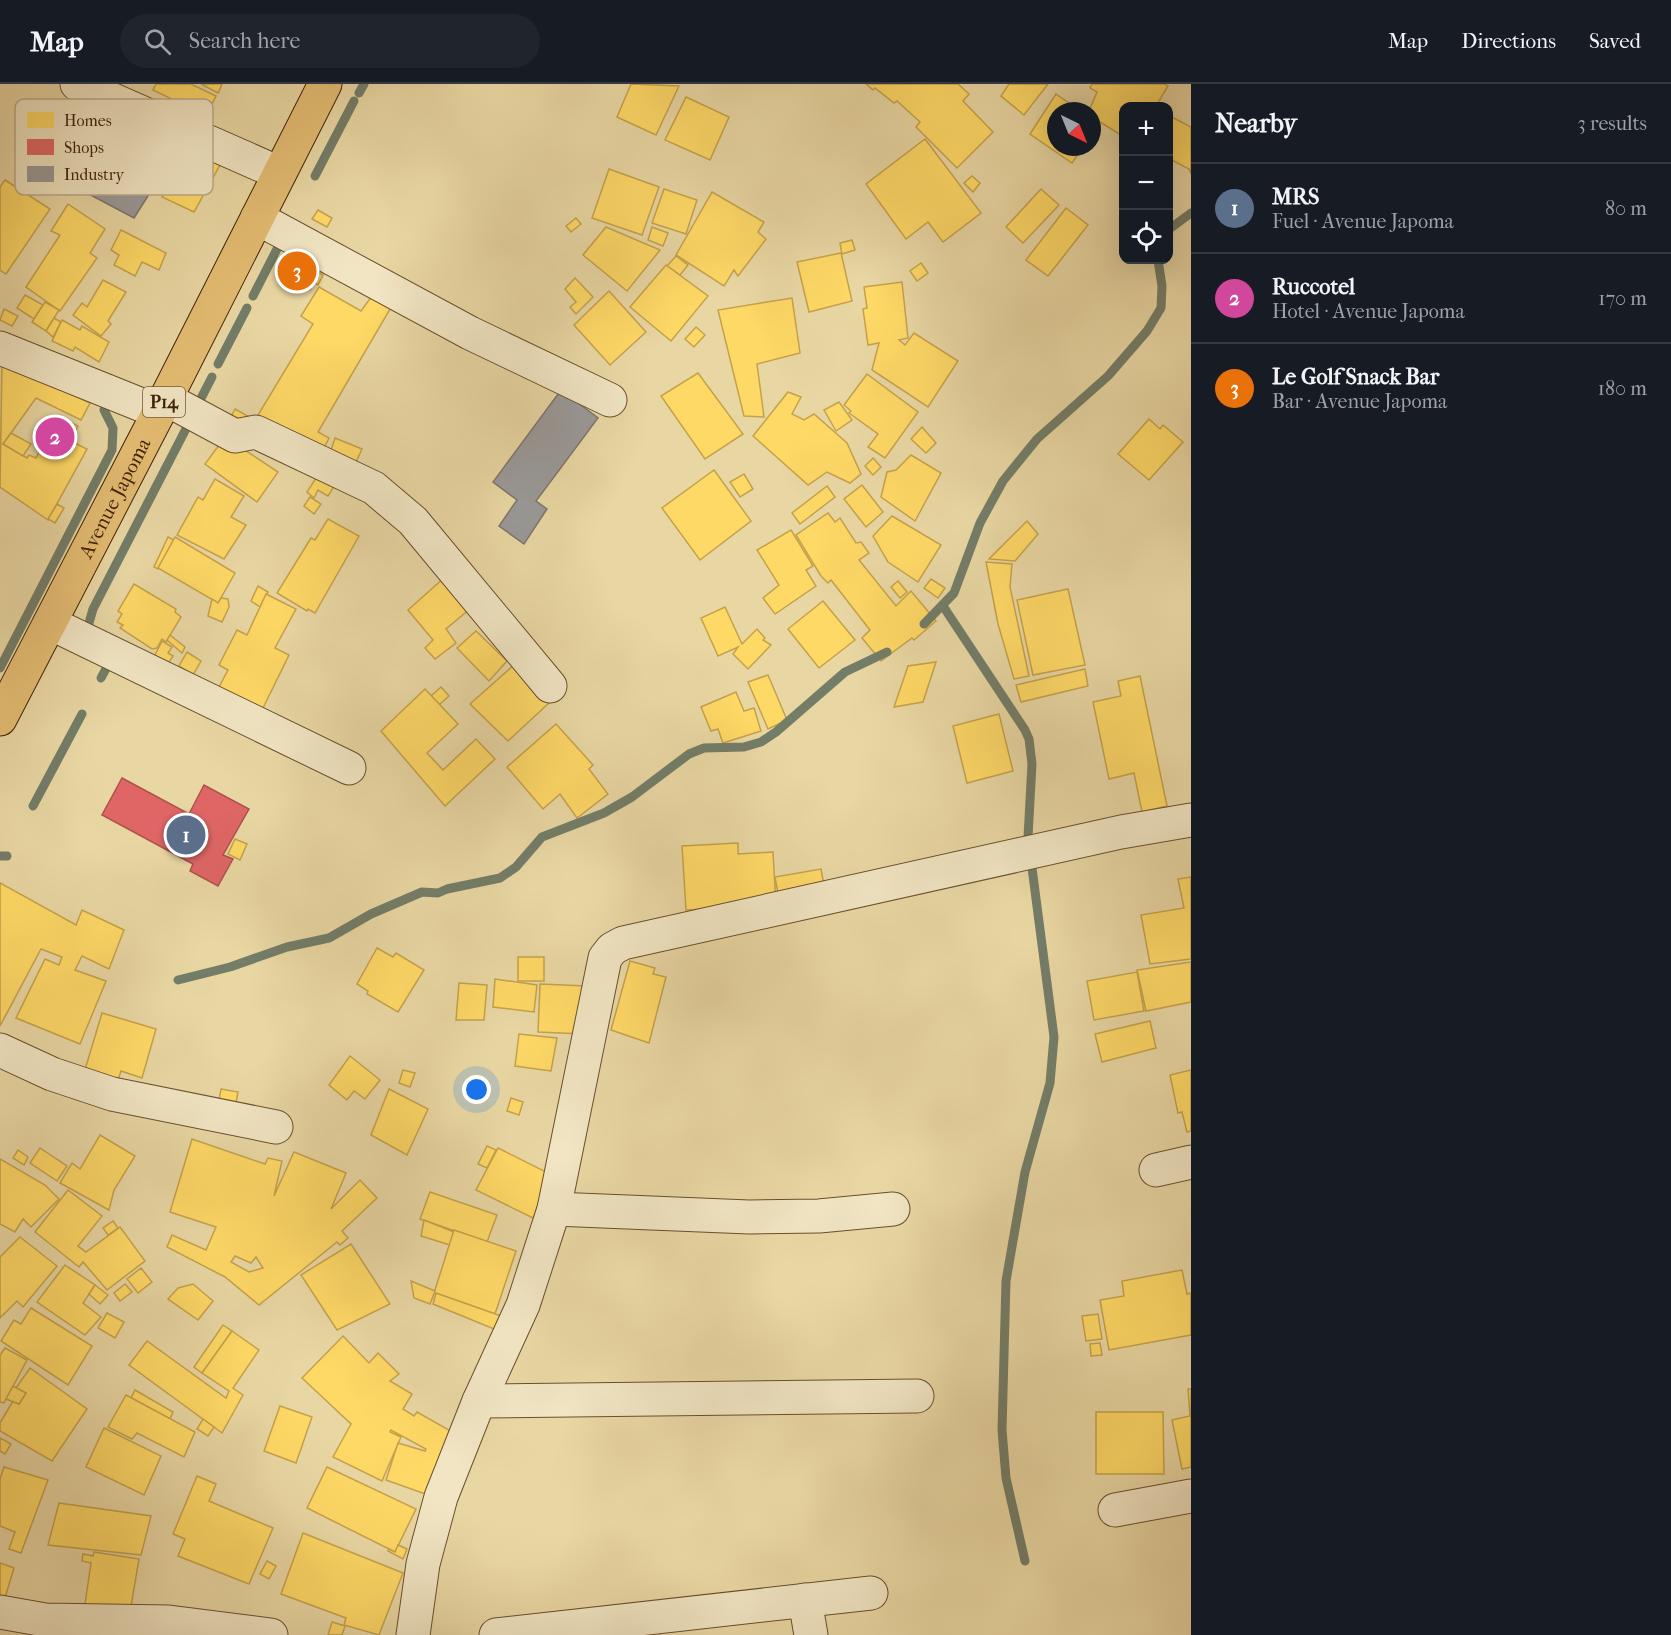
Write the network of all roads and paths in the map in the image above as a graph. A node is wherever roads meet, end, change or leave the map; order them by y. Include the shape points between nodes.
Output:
1 (77, 84) edge
2 (326, 84) edge
3 (111, 99) edge
4 (213, 143) edge
5 (279, 172) junction
6 (257, 218) junction
7 (0, 348) edge
8 (610, 400) dead end
9 (162, 406) junction
10 (50, 623) junction
11 (550, 686) dead end
12 (0, 719) edge
13 (349, 768) dead end
14 (1191, 820) edge
15 (0, 1050) edge
16 (276, 1127) dead end
17 (1191, 1162) edge
18 (1156, 1170) dead end
19 (554, 1209) junction
20 (893, 1209) dead end
21 (916, 1396) dead end
22 (479, 1401) junction
23 (1191, 1496) edge
24 (1115, 1510) dead end
25 (871, 1593) dead end
26 (805, 1600) junction
27 (0, 1612) edge
28 (271, 1635) edge
29 (413, 1635) edge
30 (496, 1635) edge
31 (811, 1635) edge

1 - 3 street
2 - 5 main road, Avenue Japoma / P14
4 - 5 street
5 - 6 main road, Avenue Japoma / P14
6 - 8 street via 459,328
6 - 9 main road, Avenue Japoma / P14
7 - 9 street
9 - 10 main road, Avenue Japoma / P14
9 - 11 street via 235,436 256,432 374,488 413,521
10 - 12 main road, Avenue Japoma / P14
10 - 13 street
14 - 19 street via 622,943 612,949 605,958
15 - 16 street via 52,1074 112,1094
17 - 18 street
19 - 20 street via 749,1217
19 - 22 street via 523,1305
21 - 22 street
22 - 29 street via 435,1519 423,1564
23 - 24 street
25 - 26 street
26 - 30 street
26 - 31 street
27 - 28 street via 65,1621 169,1622

